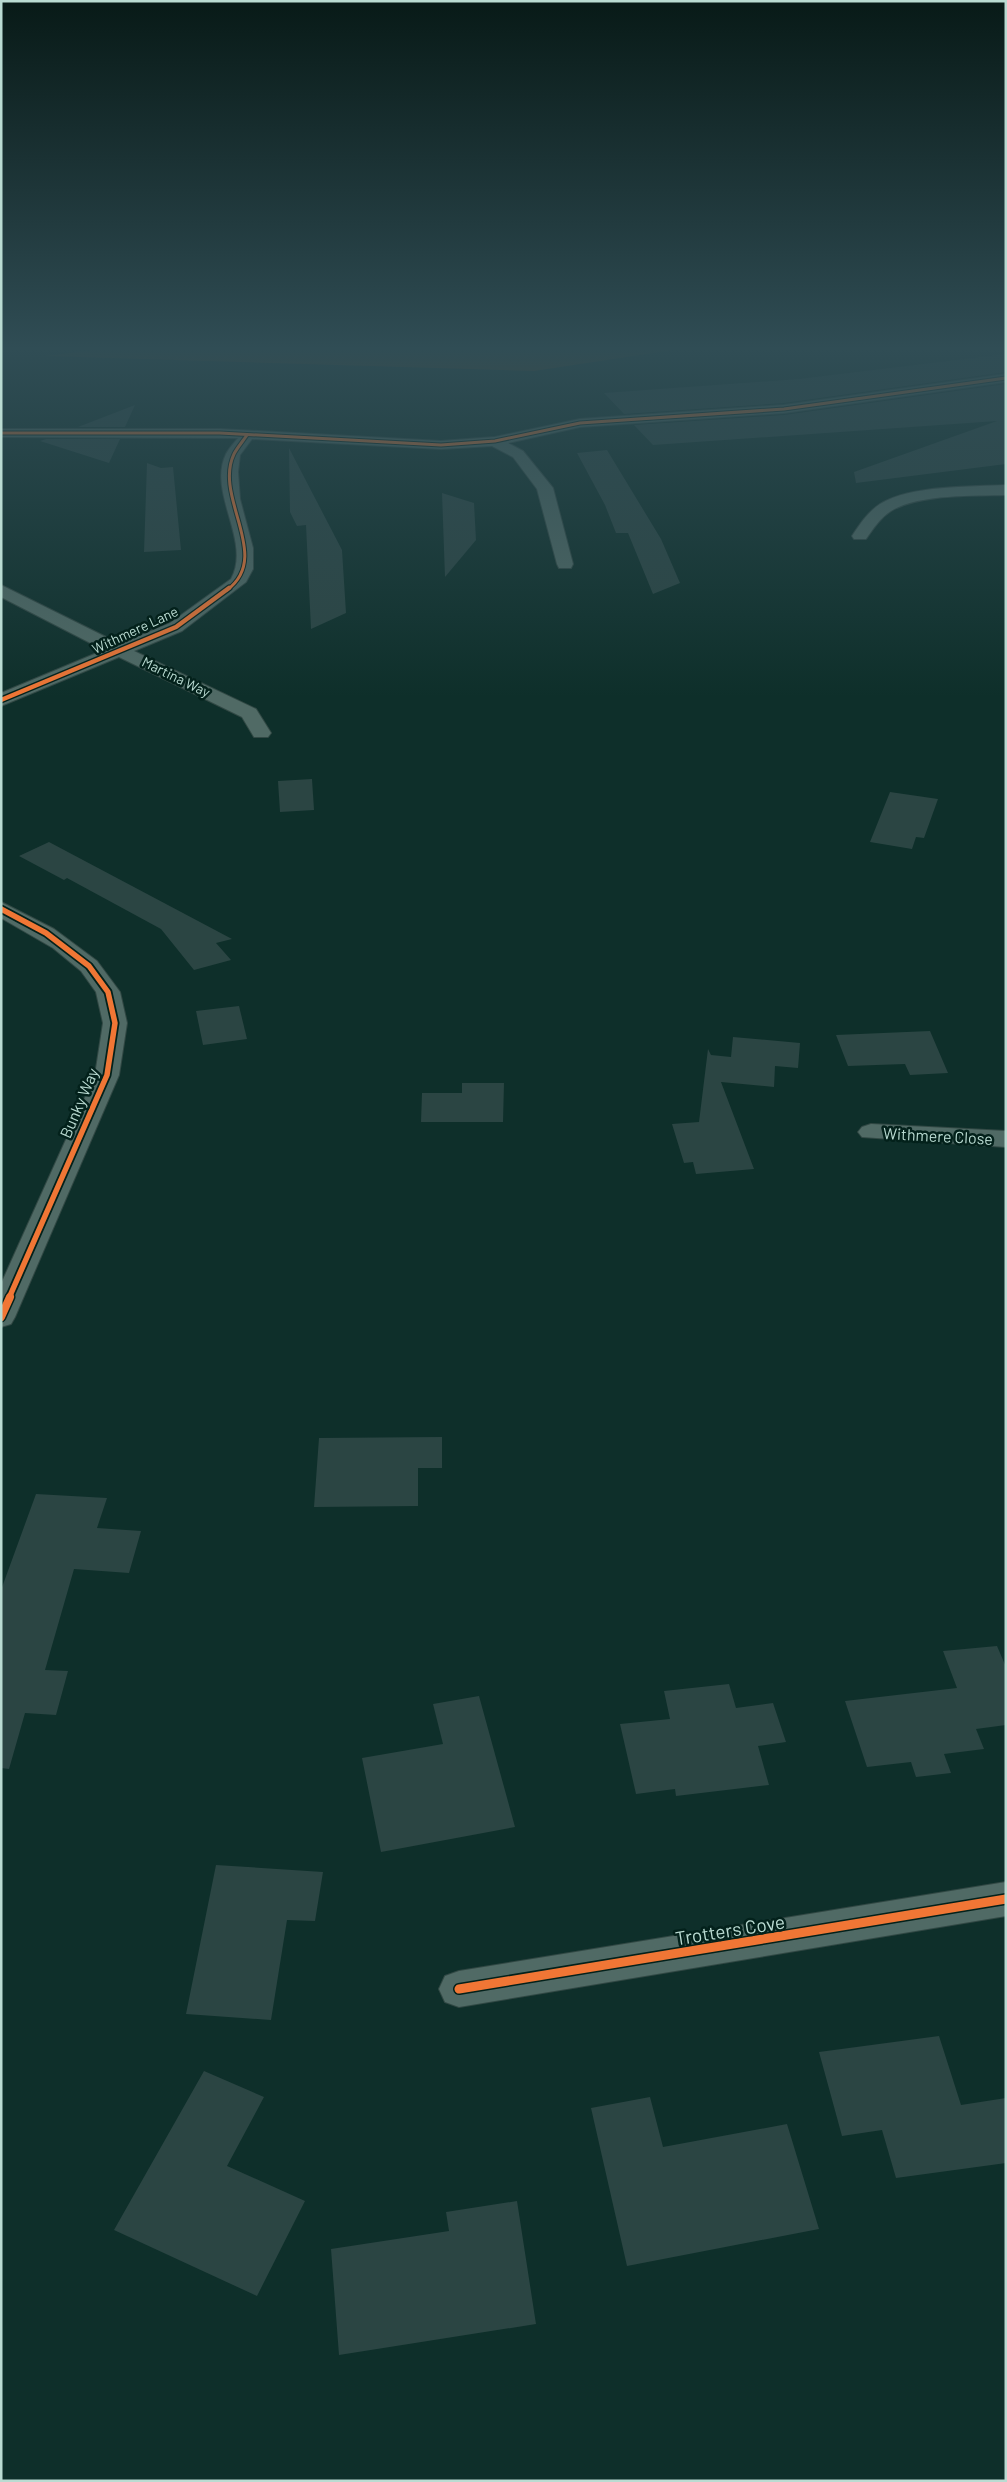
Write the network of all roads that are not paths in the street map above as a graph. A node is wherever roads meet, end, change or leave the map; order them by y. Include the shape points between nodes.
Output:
1 (231, 466) edge
2 (527, 466) edge
3 (1006, 490) edge
4 (860, 536) dead end
5 (565, 564) dead end
6 (1, 590) edge
7 (123, 651) junction
8 (1, 700) edge
9 (261, 733) dead end
10 (1, 909) edge
11 (871, 1132) dead end
12 (1006, 1139) edge
13 (1, 1317) edge
14 (1006, 1900) edge
15 (459, 1989) dead end

1 - 7 street, Withmere Lane via 232,499 244,548 245,569 238,582 176,627
2 - 5 street via 545,488
3 - 4 street via 892,504 873,517
6 - 7 street, Martina Way
7 - 8 street, Withmere Lane
7 - 9 street, Martina Way via 249,714
10 - 13 street, Bunky Way via 62,944 93,971 109,993 113,1014 108,1075
11 - 12 street, Withmere Close
14 - 15 street, Trotters Cove

